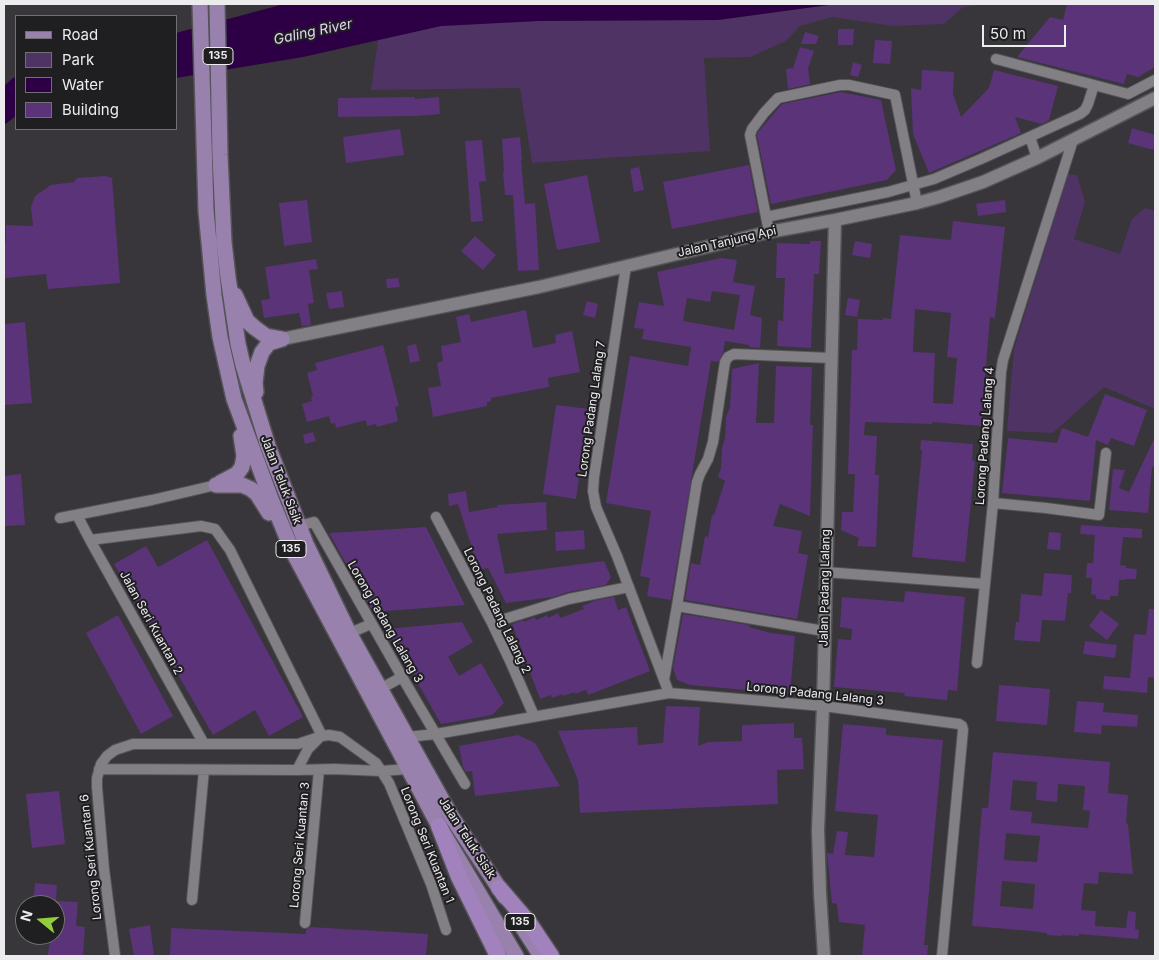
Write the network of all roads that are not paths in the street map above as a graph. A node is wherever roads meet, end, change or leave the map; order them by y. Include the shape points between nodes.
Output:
1 (200, 9) edge
2 (217, 9) edge
3 (996, 59) dead end
4 (1155, 80) edge
5 (1094, 85) junction
6 (1155, 98) edge
7 (1030, 137) junction
8 (1073, 140) junction
9 (1037, 158) junction
10 (913, 186) junction
11 (916, 203) junction
12 (766, 217) junction
13 (835, 220) junction
14 (769, 232) junction
15 (626, 266) junction
16 (228, 277) junction
17 (282, 339) junction
18 (831, 358) junction
19 (234, 398) junction
20 (260, 424) junction
21 (1106, 452) dead end
22 (216, 485) junction
23 (993, 504) junction
24 (77, 514) junction
25 (436, 517) dead end
26 (60, 518) dead end
27 (299, 526) junction
28 (90, 540) junction
29 (292, 550) junction
30 (825, 572) junction
31 (985, 584) junction
32 (629, 587) junction
33 (677, 606) junction
34 (492, 623) junction
35 (371, 624) junction
36 (824, 631) junction
37 (350, 633) junction
38 (977, 663) dead end
39 (402, 677) junction
40 (664, 680) junction
41 (380, 689) junction
42 (669, 693) junction
43 (823, 706) junction
44 (534, 716) junction
45 (436, 734) junction
46 (322, 736) junction
47 (407, 737) junction
48 (204, 744) junction
49 (99, 768) junction
50 (408, 769) junction
51 (204, 770) junction
52 (297, 770) junction
53 (319, 770) junction
54 (381, 771) junction
55 (465, 784) dead end
56 (439, 826) junction
57 (499, 888) junction
58 (192, 900) dead end
59 (305, 922) dead end
60 (446, 930) dead end
61 (115, 956) edge
62 (498, 956) edge
63 (516, 956) edge
64 (541, 956) edge
65 (551, 956) edge
66 (824, 956) edge
67 (942, 956) edge

1 - 19 main road, Jalan Teluk Sisik / 135 via 206,212 220,337
2 - 16 main road, Jalan Teluk Sisik / 135 via 220,155
3 - 5 street
4 - 5 street via 1128,94
5 - 7 street via 1085,110
6 - 8 street, Jalan Tanjung Api
7 - 9 street
7 - 10 street
8 - 9 street, Jalan Tanjung Api
8 - 23 street, Lorong Padang Lalang 4 via 1003,360
9 - 11 street, Jalan Tanjung Api via 967,188
10 - 11 street
10 - 12 street
10 - 12 street via 894,95 840,85 778,98 750,135
11 - 13 street, Jalan Tanjung Api
12 - 14 street
13 - 14 street, Jalan Tanjung Api
13 - 18 street, Jalan Padang Lalang
14 - 15 street, Jalan Tanjung Api
15 - 17 street, Jalan Tanjung Api
15 - 32 street, Lorong Padang Lalang 7 via 593,491 596,507
16 - 17 main road via 247,321 266,336
16 - 20 main road, Jalan Teluk Sisik / 135 via 238,344
17 - 20 main road via 270,343 262,352 257,366 255,383
18 - 30 street, Jalan Padang Lalang
18 - 33 street via 734,354 728,357 713,442 697,482
19 - 22 main road via 244,456 242,467 238,474
19 - 29 main road, Jalan Teluk Sisik / 135
20 - 27 main road, Jalan Teluk Sisik / 135
21 - 23 street via 1099,515
22 - 24 street
22 - 29 main road via 242,485 257,494
23 - 31 street, Lorong Padang Lalang 4
24 - 26 street
24 - 28 street, Jalan Seri Kuantan 2
25 - 34 street, Lorong Padang Lalang 2
27 - 35 street, Lorong Padang Lalang 3 via 314,522
27 - 37 main road, Jalan Teluk Sisik / 135
28 - 46 street via 201,526 215,529 230,550
28 - 48 street, Jalan Seri Kuantan 2
29 - 50 main road, Jalan Teluk Sisik / 135
30 - 31 street
30 - 36 street, Jalan Padang Lalang
31 - 38 street, Lorong Padang Lalang 4
32 - 34 street via 569,599
32 - 40 street, Lorong Padang Lalang 7
33 - 36 street
33 - 40 street
34 - 44 street, Lorong Padang Lalang 2
35 - 37 street
35 - 39 street, Lorong Padang Lalang 3
36 - 43 street, Jalan Padang Lalang
37 - 41 main road, Jalan Teluk Sisik / 135
39 - 41 street
39 - 45 street, Lorong Padang Lalang 3
40 - 42 street, Lorong Padang Lalang 7
41 - 47 main road, Jalan Teluk Sisik / 135
42 - 43 street, Lorong Padang Lalang 3
42 - 44 street, Lorong Padang Lalang 3
43 - 66 street, Jalan Padang Lalang via 818,862
43 - 67 street, Lorong Padang Lalang 3 via 962,726
44 - 45 street, Lorong Padang Lalang 3
45 - 47 street, Lorong Padang Lalang 3
45 - 55 street, Lorong Padang Lalang 3
46 - 48 street via 298,744
46 - 52 street via 308,749
46 - 54 street, Lorong Seri Kuantan 1 via 340,737
47 - 57 main road, Jalan Teluk Sisik / 135 via 451,816
48 - 49 street via 133,744 115,750
49 - 51 street
49 - 61 street, Lorong Seri Kuantan 6 via 97,787
50 - 54 street
50 - 56 main road, Jalan Teluk Sisik / 135
51 - 52 street
51 - 58 street
52 - 53 street
53 - 54 street
53 - 59 street, Lorong Seri Kuantan 3
54 - 60 street, Lorong Seri Kuantan 1 via 427,874
56 - 62 highway via 459,877
56 - 63 main road, Jalan Teluk Sisik / 135
57 - 64 main road, Jalan Teluk Sisik / 135
57 - 65 highway via 529,923

